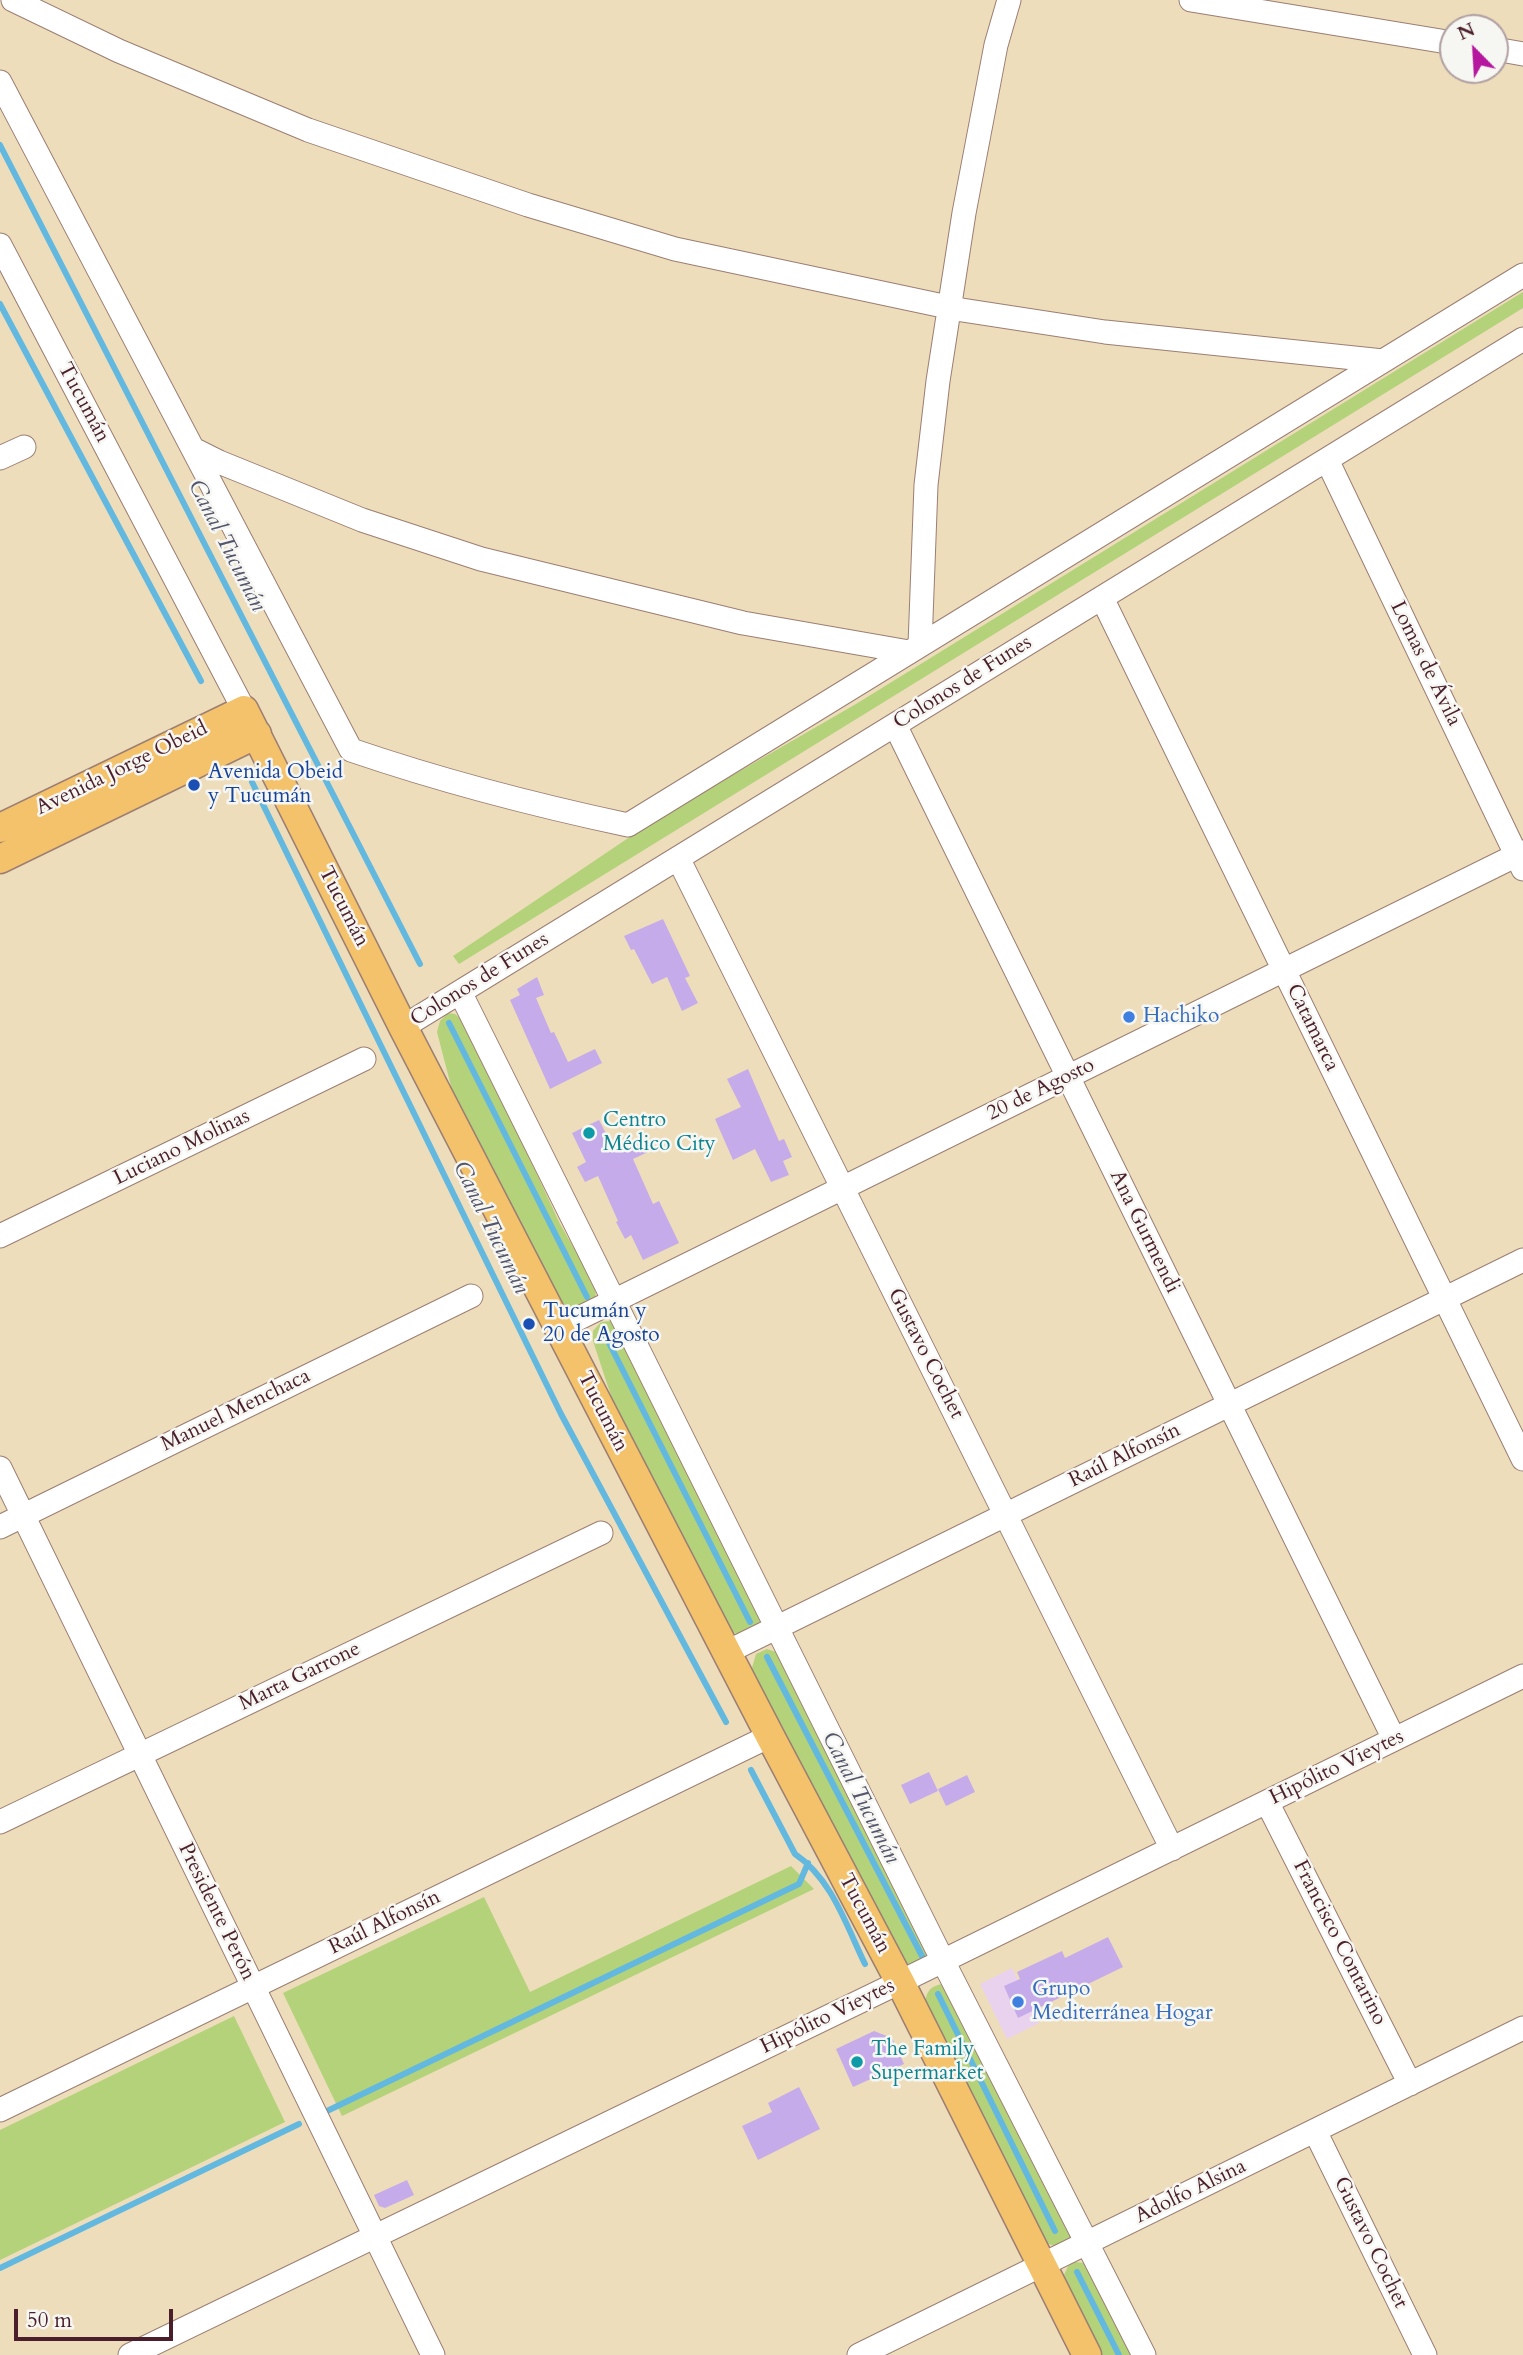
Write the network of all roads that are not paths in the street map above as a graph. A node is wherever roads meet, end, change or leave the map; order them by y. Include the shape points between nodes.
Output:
1 (13, 0) edge
2 (1009, 0) edge
3 (1191, 0) edge
4 (1439, 41) edge
5 (0, 82) edge
6 (0, 245) edge
7 (1523, 275) edge
8 (949, 308) junction
9 (1523, 340) edge
10 (1382, 361) junction
11 (24, 447) dead end
12 (193, 449) junction
13 (0, 458) edge
14 (1327, 460) junction
15 (1102, 598) junction
16 (914, 648) junction
17 (250, 722) junction
18 (895, 725) junction
19 (0, 828) edge
20 (678, 858) junction
21 (0, 859) edge
22 (1521, 859) edge
23 (1284, 970) junction
24 (460, 992) junction
25 (403, 1027) junction
26 (364, 1059) dead end
27 (1068, 1077) junction
28 (842, 1189) junction
29 (0, 1236) edge
30 (1523, 1260) edge
31 (471, 1296) dead end
32 (1445, 1298) junction
33 (614, 1301) junction
34 (559, 1328) junction
35 (1229, 1405) junction
36 (1523, 1459) edge
37 (0, 1468) edge
38 (1005, 1515) junction
39 (23, 1516) junction
40 (0, 1527) edge
41 (601, 1533) dead end
42 (777, 1628) junction
43 (727, 1652) junction
44 (1523, 1676) edge
45 (770, 1736) junction
46 (1394, 1740) junction
47 (139, 1755) junction
48 (1267, 1802) junction
49 (0, 1822) edge
50 (1172, 1849) junction
51 (943, 1961) junction
52 (900, 1982) junction
53 (254, 1987) junction
54 (1523, 2028) edge
55 (1410, 2084) junction
56 (0, 2110) edge
57 (1315, 2131) junction
58 (375, 2237) junction
59 (1089, 2243) junction
60 (1043, 2266) junction
61 (131, 2355) edge
62 (433, 2355) edge
63 (859, 2355) edge
64 (1087, 2355) edge
65 (1144, 2355) edge
66 (1425, 2355) edge

1 - 8 street via 119,51 308,130 527,205 675,249
2 - 8 street via 989,84
3 - 4 street
5 - 12 street
6 - 17 street, Tucumán
7 - 10 street
8 - 10 street via 1105,332
8 - 16 street via 926,485
9 - 14 street, Colonos de Funes
10 - 16 street
11 - 13 street
12 - 16 street via 350,516 481,559 743,623
12 - 16 street via 351,750 530,804 628,825
14 - 15 street, Colonos de Funes
14 - 22 street, Lomas de Ávila
15 - 18 street, Colonos de Funes
15 - 23 street, Catamarca
17 - 19 main road, Avenida Jorge Obeid
17 - 21 main road, Avenida Jorge Obeid
17 - 25 main road, Tucumán
18 - 20 street, Colonos de Funes
18 - 27 street, Ana Gurmendi
20 - 24 street, Colonos de Funes
20 - 28 street, Gustavo Cochet
22 - 23 street, 20 de Agosto
23 - 27 street, 20 de Agosto
23 - 32 street, Catamarca
24 - 25 street, Colonos de Funes
24 - 33 street
25 - 34 main road, Tucumán
26 - 29 street, Luciano Molinas
27 - 28 street, 20 de Agosto
27 - 35 street, Ana Gurmendi
28 - 33 street, 20 de Agosto
28 - 38 street, Gustavo Cochet
30 - 32 street, Raúl Alfonsín
31 - 39 street, Manuel Menchaca
32 - 35 street, Raúl Alfonsín
32 - 36 street, Catamarca
33 - 34 street, 20 de Agosto
33 - 42 street
34 - 43 main road, Tucumán
35 - 38 street, Raúl Alfonsín
35 - 46 street, Ana Gurmendi
37 - 39 street, Presidente Perón
38 - 42 street, Raúl Alfonsín
38 - 50 street, Gustavo Cochet
39 - 40 street, Manuel Menchaca
39 - 47 street, Presidente Perón
41 - 47 street, Marta Garrone
42 - 43 street, Raúl Alfonsín
42 - 51 street
43 - 45 main road, Tucumán
44 - 46 street, Hipólito Vieytes
45 - 52 main road, Tucumán
45 - 53 street, Raúl Alfonsín
46 - 48 street, Hipólito Vieytes
47 - 49 street, Marta Garrone
47 - 53 street, Presidente Perón
48 - 50 street, Hipólito Vieytes
48 - 55 street, Francisco Contarino
50 - 51 street, Hipólito Vieytes
51 - 52 street, Hipólito Vieytes
51 - 59 street
52 - 58 street, Hipólito Vieytes
52 - 60 main road, Tucumán
53 - 56 street, Raúl Alfonsín
53 - 58 street, Presidente Perón
54 - 55 street, Adolfo Alsina
55 - 57 street, Adolfo Alsina
57 - 59 street, Adolfo Alsina
57 - 66 street, Gustavo Cochet
58 - 61 street, Hipólito Vieytes
58 - 62 street, Presidente Perón
59 - 60 street, Adolfo Alsina
59 - 65 street
60 - 63 street, Adolfo Alsina
60 - 64 main road, Tucumán

